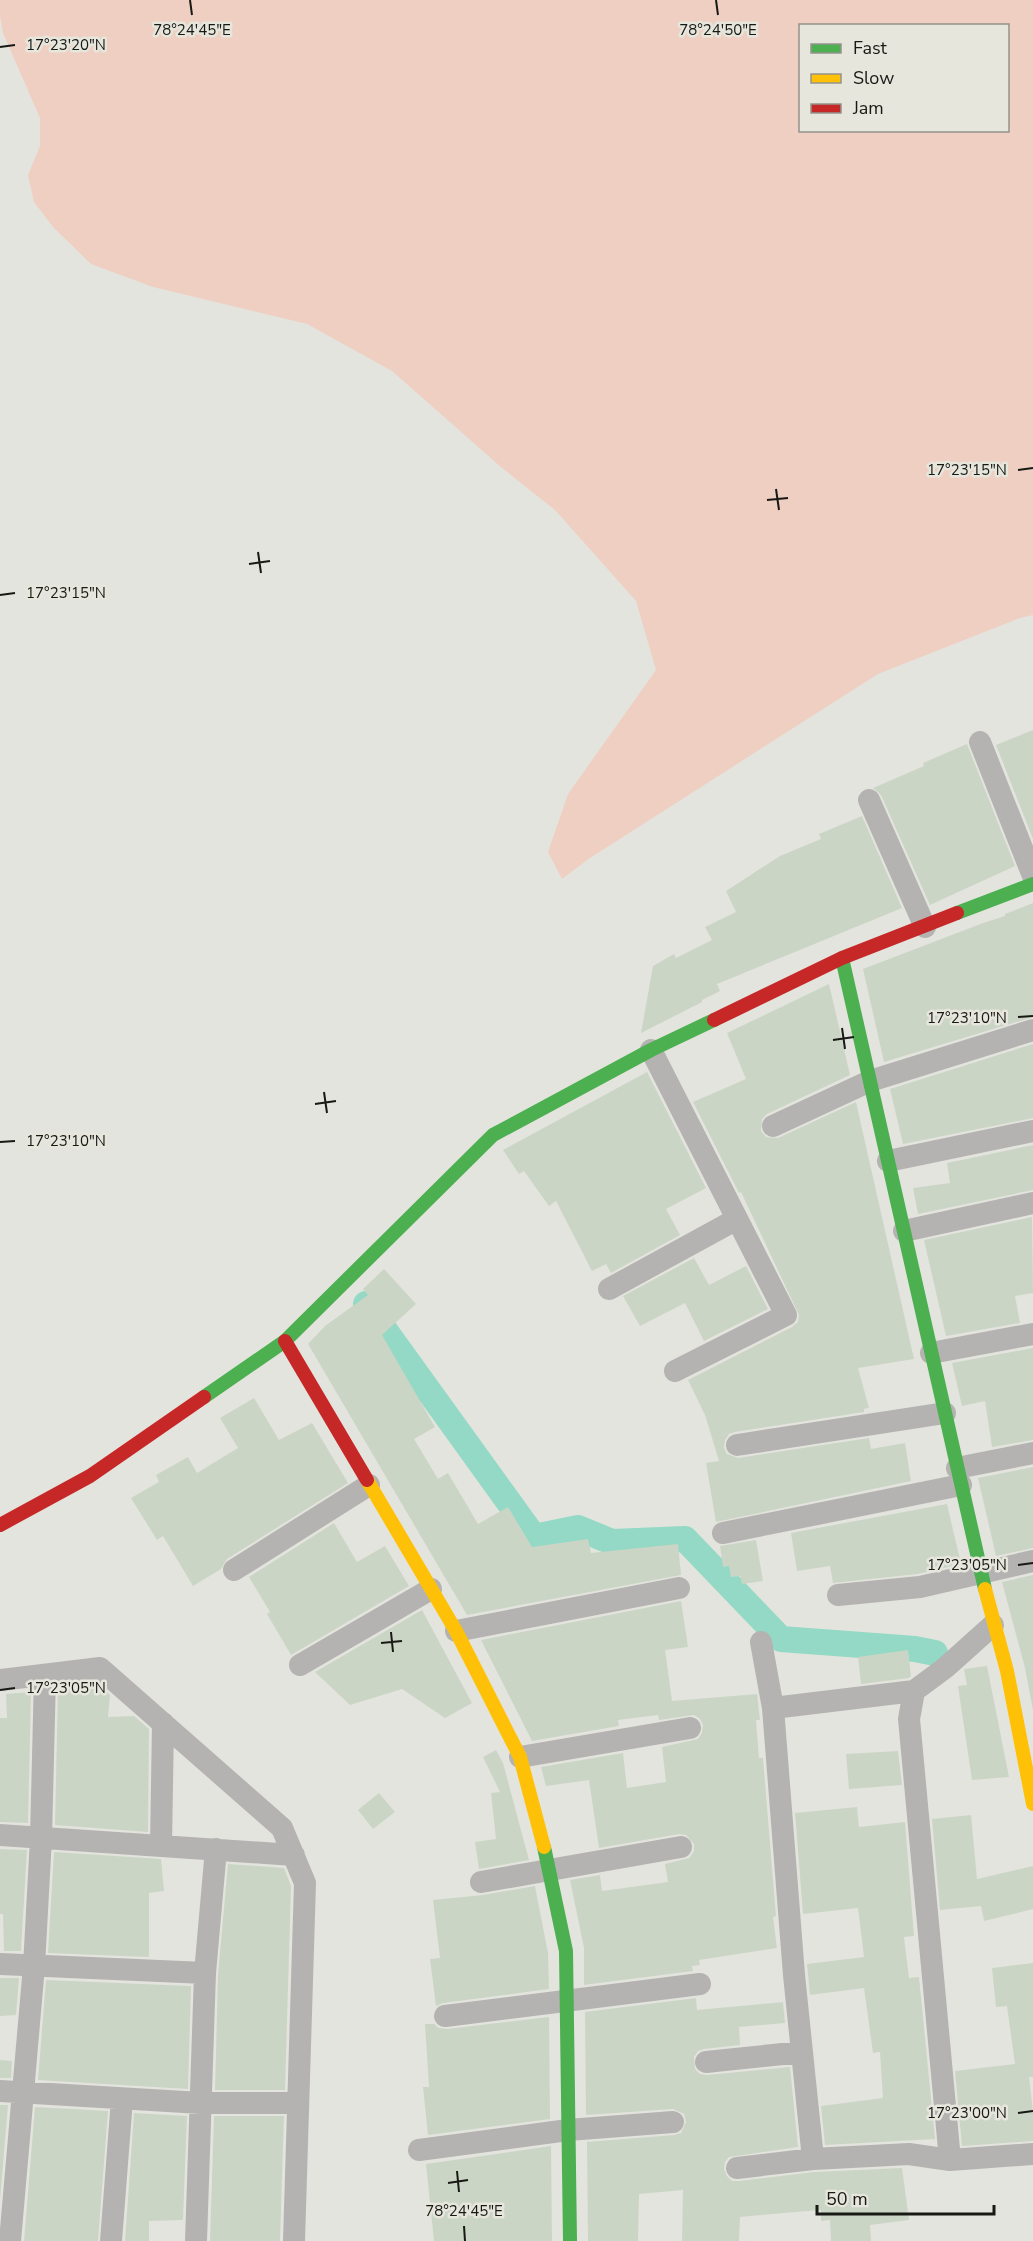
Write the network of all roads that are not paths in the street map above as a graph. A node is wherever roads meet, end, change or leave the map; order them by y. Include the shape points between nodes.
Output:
1 (980, 742) dead end
2 (869, 800) dead end
3 (1033, 876) edge
4 (1033, 884) edge
5 (925, 927) junction
6 (842, 958) junction
7 (1033, 1030) edge
8 (651, 1050) junction
9 (870, 1081) junction
10 (773, 1126) dead end
11 (1033, 1131) edge
12 (888, 1161) junction
13 (1033, 1203) edge
14 (737, 1219) junction
15 (904, 1231) junction
16 (609, 1288) dead end
17 (1033, 1334) edge
18 (285, 1341) junction
19 (932, 1353) junction
20 (675, 1371) dead end
21 (945, 1413) junction
22 (737, 1445) dead end
23 (1033, 1453) edge
24 (959, 1476) junction
25 (369, 1485) junction
26 (0, 1525) edge
27 (723, 1533) dead end
28 (1033, 1561) edge
29 (234, 1570) dead end
30 (981, 1571) junction
31 (679, 1588) dead end
32 (431, 1589) junction
33 (838, 1595) dead end
34 (993, 1625) junction
35 (456, 1631) junction
36 (761, 1642) dead end
37 (300, 1665) dead end
38 (45, 1676) junction
39 (0, 1680) edge
40 (914, 1691) junction
41 (772, 1708) junction
42 (163, 1723) junction
43 (690, 1728) dead end
44 (520, 1757) junction
45 (1029, 1763) edge
46 (1033, 1804) edge
47 (0, 1835) edge
48 (41, 1838) junction
49 (161, 1846) junction
50 (681, 1847) dead end
51 (216, 1849) junction
52 (294, 1855) junction
53 (550, 1869) junction
54 (481, 1882) dead end
55 (0, 1964) edge
56 (34, 1966) junction
57 (205, 1973) junction
58 (700, 1984) dead end
59 (566, 2002) junction
60 (444, 2016) dead end
61 (802, 2052) junction
62 (706, 2062) dead end
63 (0, 2091) edge
64 (23, 2092) junction
65 (122, 2099) junction
66 (201, 2103) junction
67 (298, 2103) junction
68 (673, 2122) dead end
69 (568, 2130) junction
70 (419, 2150) dead end
71 (1033, 2154) edge
72 (813, 2158) junction
73 (950, 2160) junction
74 (736, 2168) dead end
75 (10, 2241) edge
76 (111, 2241) edge
77 (196, 2241) edge
78 (294, 2241) edge
79 (570, 2241) edge

1 - 3 street
2 - 5 street
4 - 5 street
5 - 6 street
6 - 8 street
6 - 9 street
7 - 9 street
8 - 14 street
8 - 18 street via 493,1135
9 - 10 street
9 - 12 street
11 - 12 street
12 - 15 street
13 - 15 street
14 - 16 street
14 - 20 street via 786,1315
15 - 19 street
17 - 19 street
18 - 25 street
18 - 26 street via 90,1476
19 - 21 street
21 - 22 street
21 - 24 street
23 - 24 street
24 - 27 street
24 - 30 street
25 - 29 street
25 - 32 street
28 - 30 street
30 - 33 street via 920,1587
30 - 34 street
31 - 35 street
32 - 35 street
32 - 37 street
34 - 40 street
34 - 45 street
35 - 44 street
36 - 41 street
38 - 39 street
38 - 42 street via 100,1668
38 - 48 street
40 - 41 street
40 - 73 street via 909,1719
41 - 61 street
42 - 49 street
42 - 52 street via 282,1828
43 - 44 street
44 - 53 street
45 - 46 street
47 - 48 street
48 - 49 street
48 - 56 street
49 - 51 street
50 - 53 street
51 - 52 street
51 - 57 street
52 - 67 street via 305,1882
53 - 54 street
53 - 59 street via 566,1951
55 - 56 street
56 - 57 street
56 - 64 street
57 - 66 street
58 - 59 street
59 - 60 street
59 - 69 street
61 - 62 street
61 - 72 street
63 - 64 street
64 - 65 street
64 - 75 street
65 - 66 street
65 - 76 street
66 - 67 street
66 - 77 street
67 - 78 street
68 - 69 street
69 - 70 street
69 - 79 street
71 - 73 street
72 - 73 street via 909,2154
72 - 74 street

